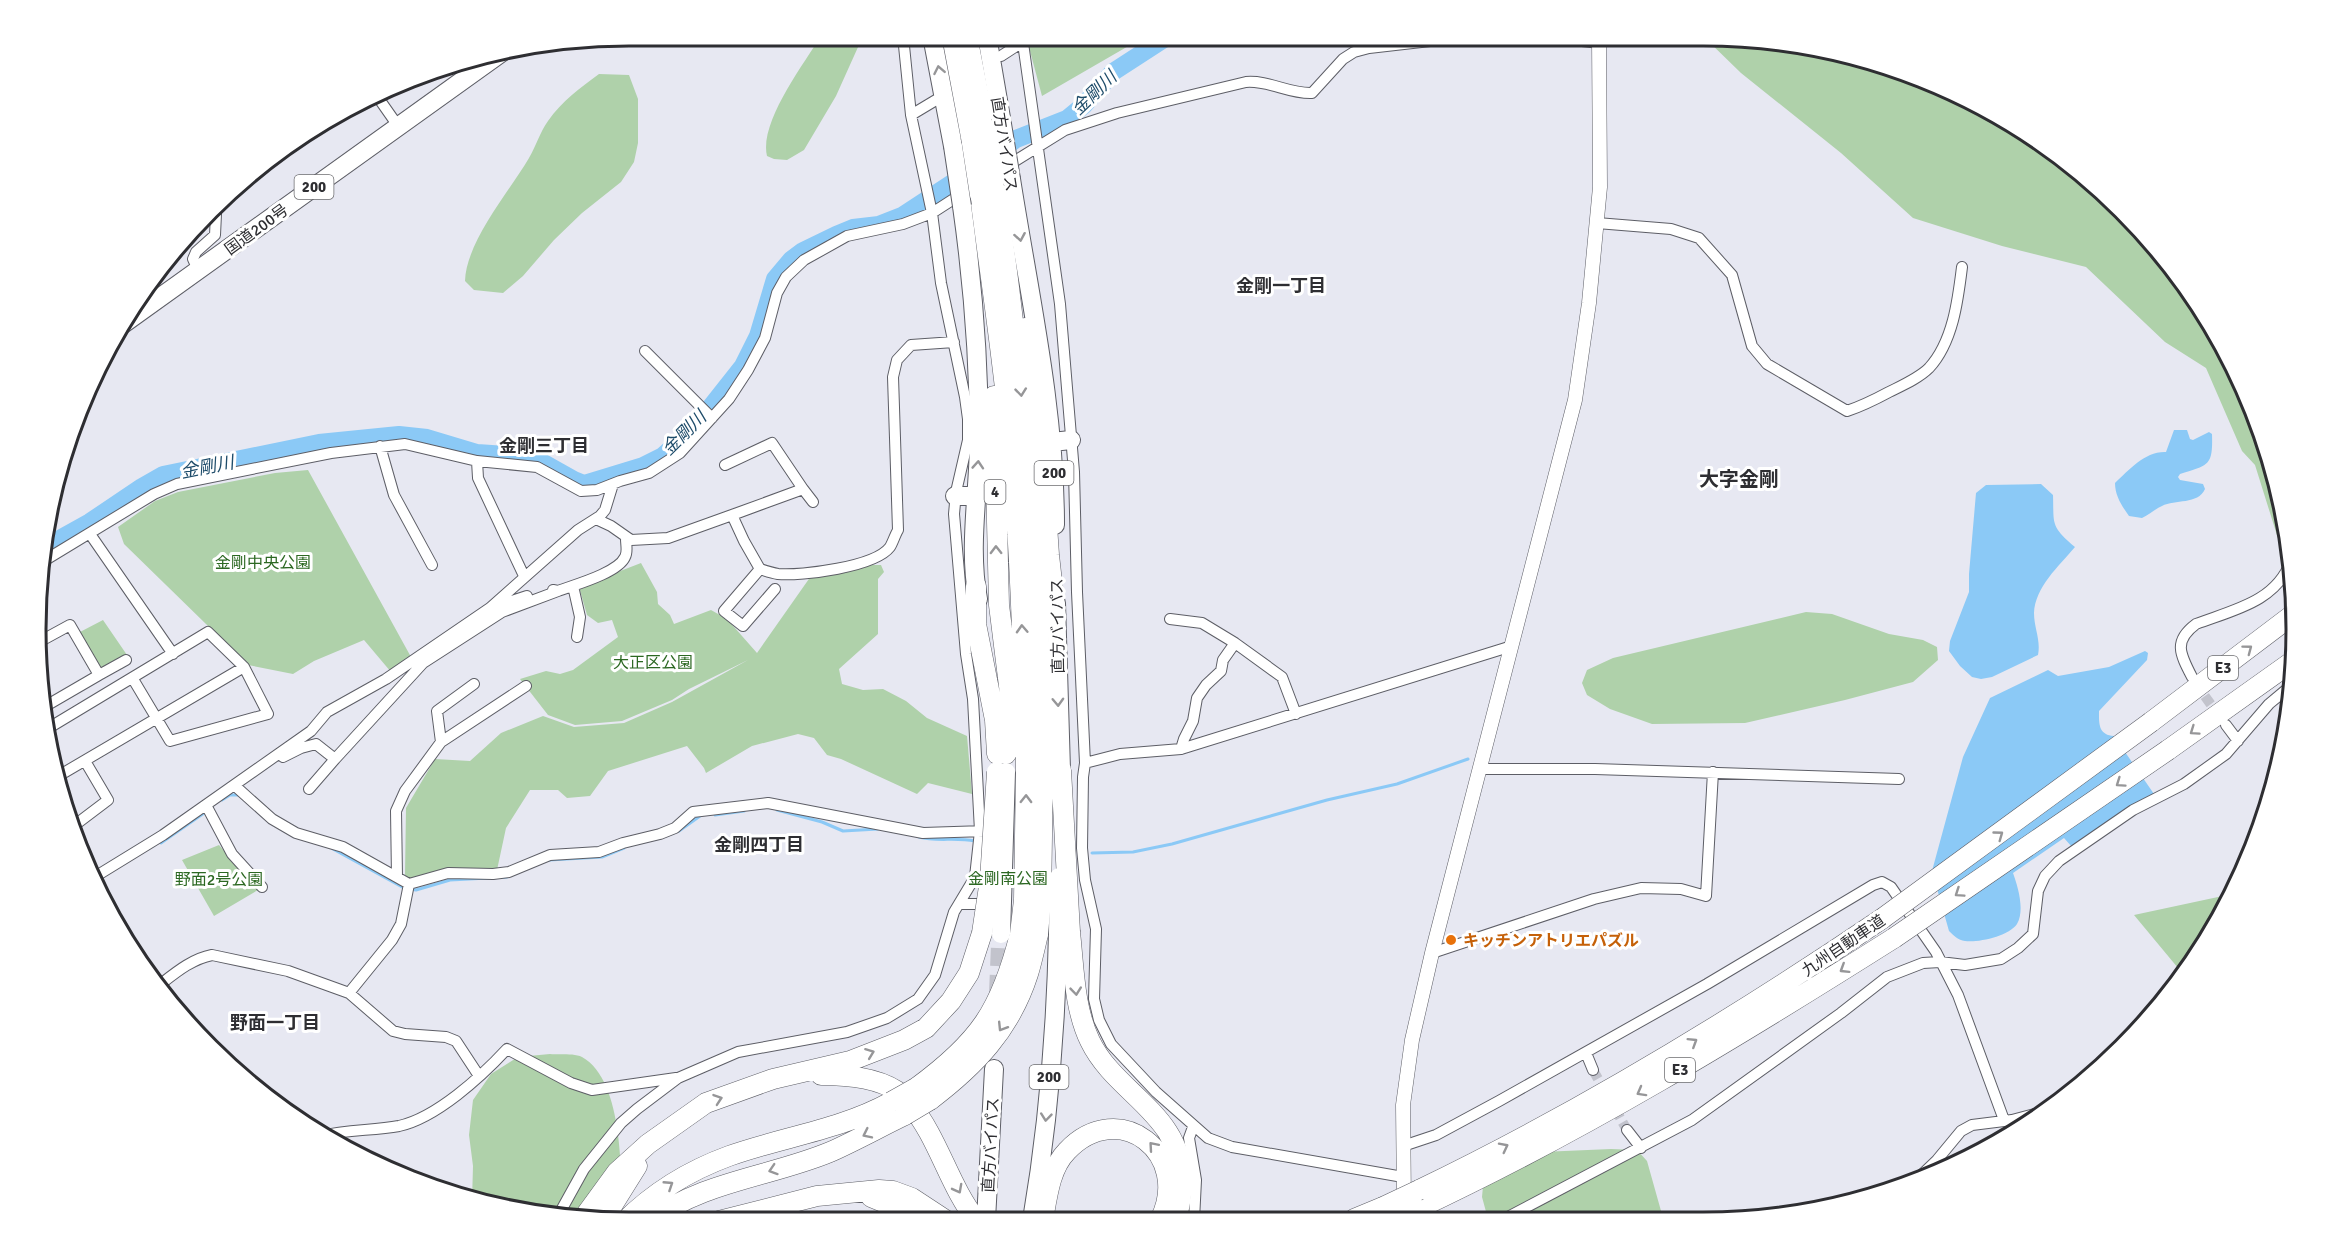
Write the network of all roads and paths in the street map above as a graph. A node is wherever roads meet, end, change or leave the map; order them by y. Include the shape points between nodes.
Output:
1 (904, 46) edge
2 (937, 46) edge
3 (955, 46) edge
4 (968, 46) edge
5 (986, 46) edge
6 (1014, 46) edge
7 (1024, 46) edge
8 (1384, 46) edge
9 (1600, 46) edge
10 (1001, 56) dead end
11 (484, 65) edge
12 (936, 100) dead end
13 (382, 103) edge
14 (911, 115) junction
15 (398, 126) junction
16 (978, 132) junction
17 (1037, 148) junction
18 (995, 187) junction
19 (932, 213) junction
20 (216, 218) edge
21 (1597, 224) junction
22 (993, 229) junction
23 (1962, 267) dead end
24 (198, 270) junction
25 (143, 310) edge
26 (954, 342) junction
27 (645, 351) dead end
28 (712, 418) junction
29 (1071, 440) junction
30 (1052, 442) junction
31 (380, 446) junction
32 (477, 461) junction
33 (725, 465) dead end
34 (613, 484) junction
35 (803, 489) junction
36 (581, 491) junction
37 (955, 496) junction
38 (976, 496) junction
39 (813, 502) dead end
40 (732, 515) junction
41 (599, 516) junction
42 (90, 534) junction
43 (626, 538) junction
44 (51, 557) edge
45 (432, 565) dead end
46 (760, 569) junction
47 (2284, 575) edge
48 (524, 576) junction
49 (573, 586) junction
50 (976, 586) joint
51 (775, 589) dead end
52 (558, 591) junction
53 (490, 608) junction
54 (1056, 618) junction
55 (1170, 619) dead end
56 (2286, 620) edge
57 (577, 637) dead end
58 (46, 638) edge
59 (1235, 643) junction
60 (1512, 646) junction
61 (173, 654) junction
62 (126, 660) dead end
63 (2285, 667) edge
64 (244, 668) junction
65 (99, 675) junction
66 (2192, 677) tunnel mouth
67 (133, 679) junction
68 (474, 684) dead end
69 (526, 686) dead end
70 (2283, 692) edge
71 (51, 703) edge
72 (1296, 714) junction
73 (157, 719) junction
74 (55, 725) edge
75 (2226, 725) tunnel mouth
76 (2238, 741) junction
77 (441, 742) junction
78 (1181, 749) junction
79 (335, 759) junction
80 (85, 761) junction
81 (268, 761) junction
82 (1085, 763) junction
83 (1003, 766) junction
84 (1480, 769) junction
85 (1043, 771) junction
86 (1713, 772) junction
87 (64, 773) edge
88 (1899, 779) dead end
89 (234, 785) junction
90 (309, 789) dead end
91 (206, 805) junction
92 (79, 822) edge
93 (980, 831) junction
94 (1082, 831) junction
95 (101, 873) edge
96 (397, 877) junction
97 (408, 884) junction
98 (262, 887) dead end
99 (960, 904) junction
100 (1089, 904) junction
101 (1064, 933) junction
102 (1008, 936) junction
103 (1432, 953) junction
104 (1940, 962) junction
105 (165, 981) edge
106 (348, 993) junction
107 (1586, 1053) junction
108 (994, 1069) dead end
109 (1593, 1070) tunnel mouth
110 (479, 1076) junction
111 (678, 1078) junction
112 (773, 1079) junction
113 (898, 1109) junction
114 (2023, 1116) edge
115 (2008, 1120) junction
116 (2011, 1124) edge
117 (1193, 1127) junction
118 (1627, 1130) tunnel mouth
119 (669, 1131) junction
120 (335, 1132) edge
121 (1403, 1146) junction
122 (1641, 1148) junction
123 (1930, 1166) edge
124 (1403, 1177) junction
125 (835, 1193) junction
126 (1413, 1206) edge
127 (562, 1209) edge
128 (589, 1211) edge
129 (609, 1211) edge
130 (634, 1212) edge
131 (663, 1212) edge
132 (758, 1212) edge
133 (901, 1212) edge
134 (936, 1212) edge
135 (971, 1212) edge
136 (986, 1212) edge
137 (1033, 1212) edge
138 (1045, 1212) edge
139 (1163, 1212) edge
140 (1177, 1212) edge
141 (1194, 1212) edge
142 (1392, 1212) edge
143 (1518, 1212) edge

1 - 14 street
16 -> 2 highway, 直方バイパス
3 - 16 highway, 4
4 - 16 highway, 4
5 - 16 highway, 直方バイパス
6 - 10 street
7 - 17 street
8 - 17 street via 1353,52 1342,59 1312,93 1246,82 1107,116 1065,130
9 - 21 street
11 - 15 highway, 国道200号 / 200
12 - 14 street
13 - 15 street
14 - 19 street
15 - 24 highway, 国道200号 / 200
16 - 18 highway, 4, bridge
38 -> 16 highway, 直方バイパス, bridge via 978,350 962,206
17 - 19 street
17 - 29 street via 1060,304
18 - 22 highway, 4
18 -> 30 highway, 直方バイパス / 200 via 1036,319
19 - 26 street
19 - 28 street via 903,224 847,236 804,260 786,277 777,293 765,338 735,390
20 - 24 street via 215,235 193,259
21 - 23 street via 1671,229 1699,238 1732,275 1752,346 1767,364 1847,411 1929,368 1942,350 1949,329
21 - 60 street via 1575,400
22 - 54 highway, 4 via 1021,304 1038,394
83 -> 22 highway, 4 via 1011,719 998,595 994,393 985,280
22 - 85 highway via 1024,672
24 - 25 highway, 国道200号 / 200
26 - 37 street via 968,419 968,440
26 - 46 street via 911,345 897,360 893,377 898,530 890,548 869,560 839,568 777,574
27 - 28 street
28 - 34 street via 680,453 649,473
29 - 30 highway
29 - 82 street
30 - 54 highway, 直方バイパス / 200
31 - 32 street via 405,444
31 - 42 street via 177,484
31 - 45 street via 394,495
32 - 36 street via 554,469
32 - 48 street via 478,478
33 - 35 street via 772,444
34 - 36 street
34 - 41 street
35 - 39 street
35 - 40 street
36 - 41 street via 598,499
37 - 38 highway
37 - 93 street
38 - 50 highway, 直方バイパス
40 - 43 street via 668,538
40 - 46 street
41 - 43 street
41 - 48 street
42 - 44 street
42 - 61 street
43 - 49 street via 624,561
46 - 51 street via 724,610 743,626
47 - 66 street via 2258,601 2187,630 2181,647
48 - 53 street
49 - 52 street
49 - 57 street via 580,617
50 - 83 highway via 976,624
52 - 53 street via 541,591
52 - 79 street via 502,612 423,663
53 - 81 street via 386,679 327,712 311,731
54 -> 85 highway, 直方バイパス / 200
55 - 59 street via 1202,623
126 -> 56 highway, 九州自動車道 / E3, bridge via 1654,1066 1883,918
58 - 65 street via 70,625
59 - 72 street via 1282,677
59 - 78 street via 1223,660 1221,671 1197,698 1193,721
60 - 72 street
60 - 84 street
61 - 64 street via 208,632
61 - 67 street
62 - 65 street
63 -> 126 highway, 九州自動車道 / E3, bridge via 1894,938 1662,1080 1548,1144
64 - 73 street
64 - 73 street via 268,714 170,741
65 - 71 street
67 - 73 street
67 - 74 street
68 - 77 street via 437,711
69 - 77 street
70 - 76 street
72 - 78 street
73 - 80 street
75 - 76 street
76 - 104 street via 2184,784 2133,810 2060,861 2045,876 2038,891 2033,934 2018,948 2001,959 1965,965
77 - 96 street via 396,811
78 - 82 street via 1120,754
79 - 81 street via 315,744
79 - 90 street
80 - 87 street
80 - 92 street via 108,800
81 - 89 street
82 - 94 street
83 - 102 highway, bridge via 990,880
84 - 86 street
84 - 103 street
85 - 101 highway, bridge
85 - 102 highway, bridge via 1041,900
86 - 88 street
86 - 103 street via 1706,896 1681,889 1641,888 1594,899
89 - 91 street
89 - 96 street via 272,819 296,833 343,847
91 - 95 street
91 - 98 street via 232,854
93 - 94 street
93 - 97 street via 923,833 768,803 693,812 675,828 599,852 550,855 509,872 448,873
93 - 99 street via 975,877
94 - 100 street
96 - 97 street
97 - 106 street via 401,924
99 - 100 street
99 - 111 street via 954,912 935,975 918,999 887,1018 847,1032 738,1053
100 - 117 street via 1095,929 1094,999 1099,1020 1111,1044
101 -> 137 highway, 200
101 -> 140 highway via 1081,1020 1089,1041 1100,1059 1163,1125 1180,1157 1181,1195
112 -> 102 highway via 850,1061 926,1028 951,1001 969,973
102 - 113 highway, bridge via 1028,975 1013,1010 991,1045 964,1074
103 - 121 street via 1412,1040
104 - 107 street via 1891,887 1882,882
104 - 115 street via 1958,995
104 - 122 street via 1908,967 1887,977 1692,1120
105 - 106 street via 212,955 288,971
106 - 110 street via 393,1031 456,1041
107 - 109 street
107 - 121 street via 1436,1135
108 - 136 highway, 直方バイパス
110 - 111 street via 507,1049 592,1090
110 - 120 street via 431,1114 400,1126
111 - 127 street via 621,1123 584,1169
119 -> 112 highway via 706,1103
112 -> 135 highway via 848,1075 899,1091 921,1117
130 -> 113 highway via 680,1177 729,1156
113 -> 131 highway via 829,1152 696,1194
114 - 115 street
115 - 116 street
115 - 123 street via 1972,1125 1961,1131
117 - 124 street via 1232,1147
117 - 141 street via 1189,1138 1196,1180
118 - 122 street
119 - 128 highway via 617,1172
119 - 129 highway via 636,1167
121 - 124 street
122 - 143 street
124 - 126 street
125 - 132 highway
125 - 133 highway via 872,1197
125 - 134 highway via 893,1191
126 - 142 highway, 九州自動車道 / E3, bridge
139 -> 138 highway via 1169,1186 1159,1152 1145,1138 1129,1130 1110,1129 1088,1134 1066,1152 1054,1172

